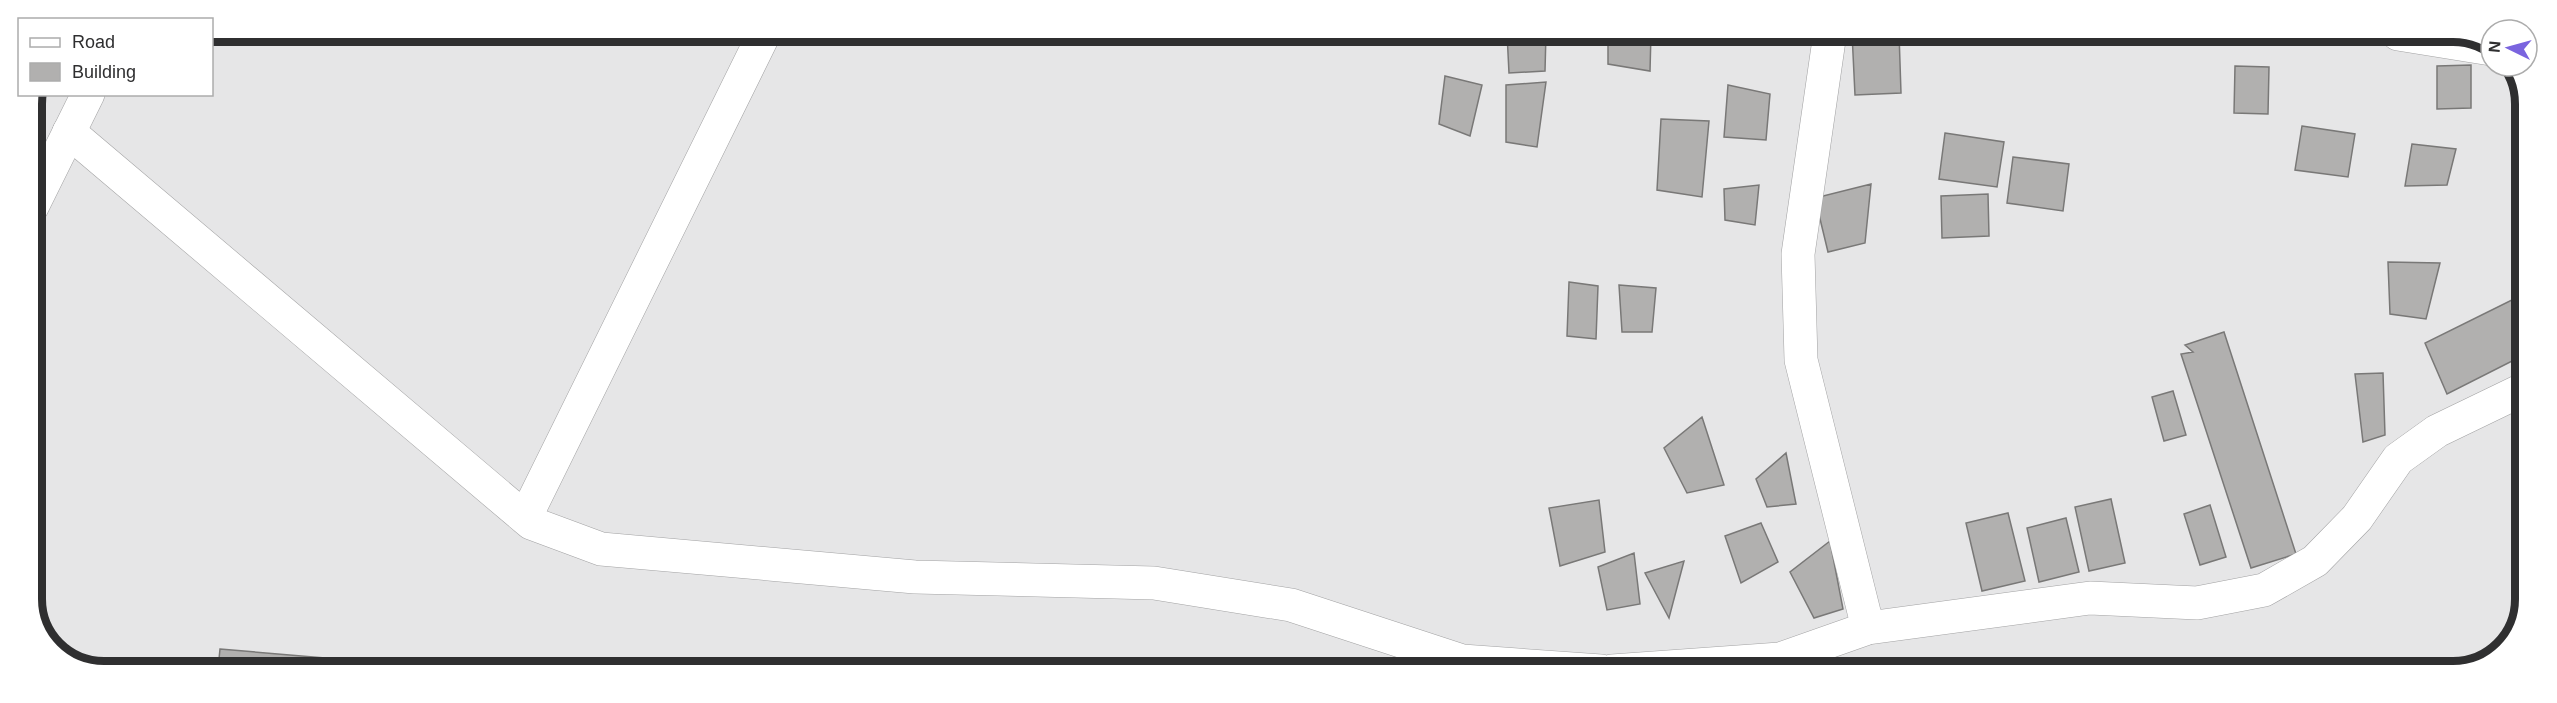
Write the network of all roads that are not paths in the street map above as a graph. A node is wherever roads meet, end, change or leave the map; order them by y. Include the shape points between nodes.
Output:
1 (760, 42) edge
2 (1829, 42) edge
3 (2448, 42) edge
4 (2476, 47) edge
5 (87, 96) edge
6 (69, 132) junction
7 (42, 187) edge
8 (2515, 393) edge
9 (525, 518) junction
10 (1868, 628) junction
11 (1459, 661) edge
12 (1792, 661) edge

1 - 9 street
2 - 10 street via 1798,254 1800,360
3 - 4 street
5 - 6 street
6 - 7 street
6 - 9 street
8 - 10 street via 2437,430 2398,459 2358,518 2315,561 2264,590 2197,603 2090,598
9 - 11 street via 601,549 915,577 1154,582 1291,604
10 - 12 street

